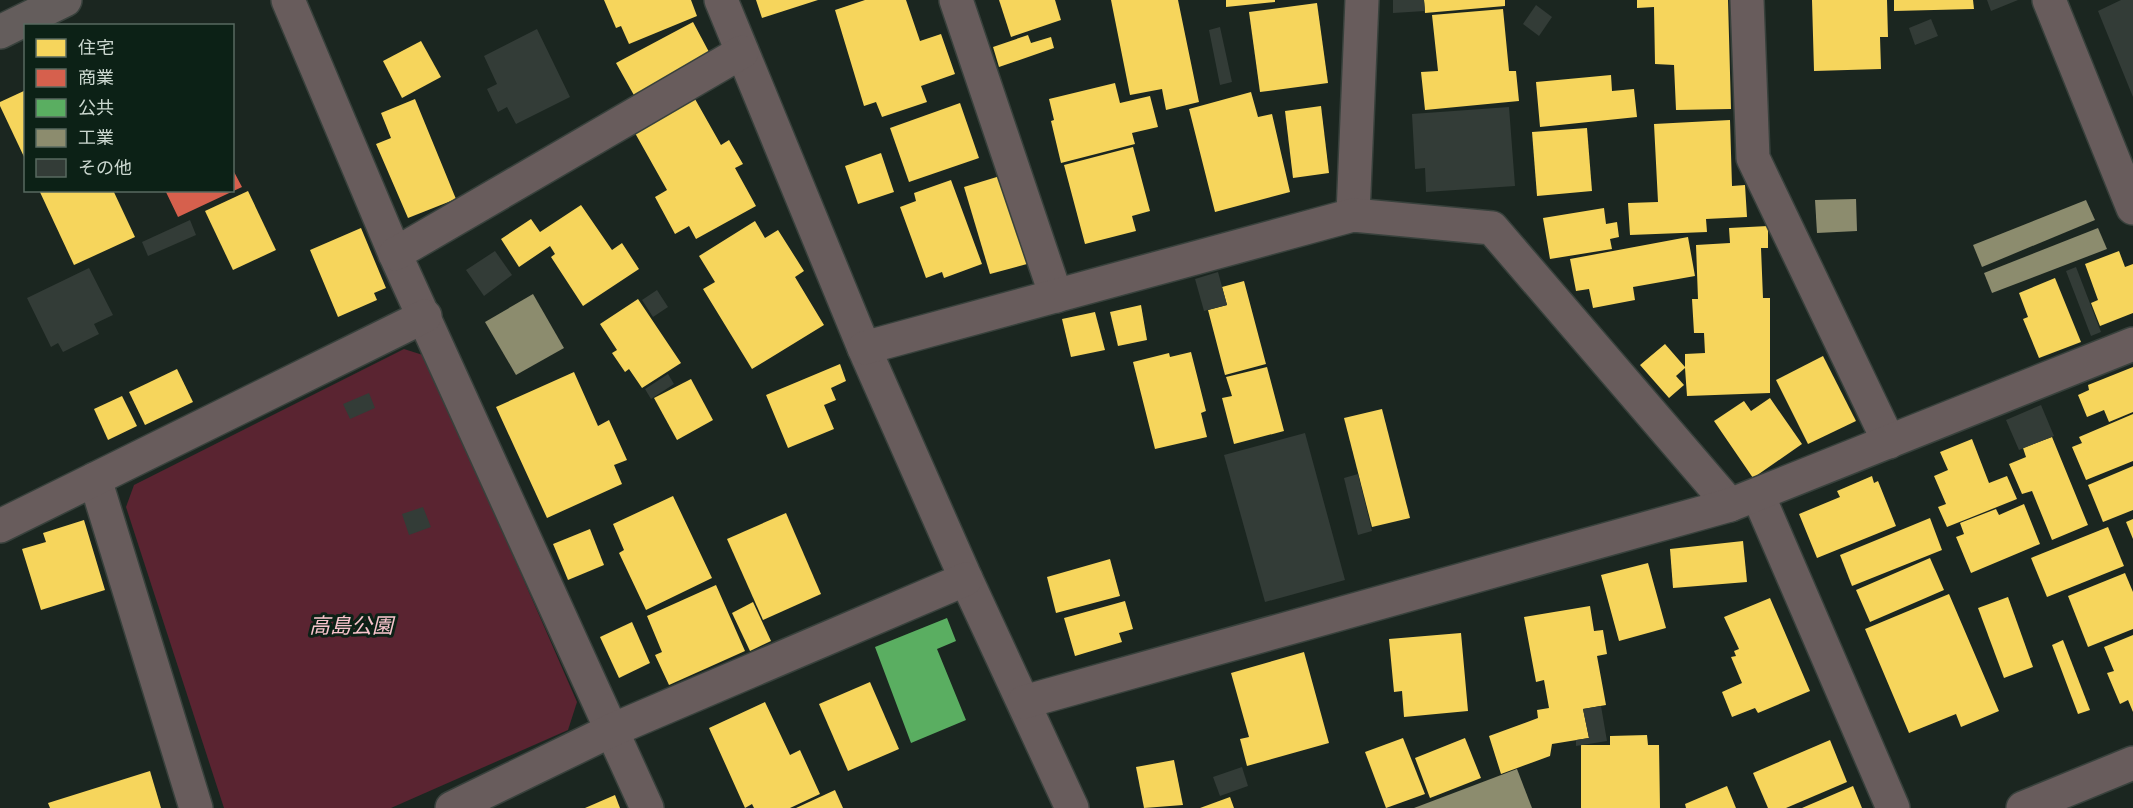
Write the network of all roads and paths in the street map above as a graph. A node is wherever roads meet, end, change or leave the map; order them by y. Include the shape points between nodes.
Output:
1 (65, 0) edge
2 (288, 0) edge
3 (721, 0) edge
4 (956, 0) edge
5 (1362, 0) edge
6 (1747, 0) edge
7 (2049, 0) edge
8 (0, 32) edge
9 (742, 52) junction
10 (2133, 208) edge
11 (1353, 215) junction
12 (395, 254) junction
13 (1056, 296) junction
14 (425, 316) junction
15 (2133, 344) edge
16 (864, 348) junction
17 (1889, 442) junction
18 (95, 479) junction
19 (1744, 500) junction
20 (0, 526) edge
21 (966, 579) junction
22 (1024, 702) junction
23 (610, 731) junction
24 (2133, 764) edge
25 (196, 808) edge
26 (452, 808) edge
27 (647, 808) edge
28 (1072, 808) edge
29 (1893, 808) edge
30 (2023, 808) edge

1 - 8 main road
2 - 12 street
3 - 9 street
4 - 13 street
5 - 11 street
6 - 17 street via 1753,158
7 - 10 street
9 - 12 street
9 - 16 street
11 - 13 street
11 - 19 street via 1492,228
12 - 14 street
13 - 16 street
14 - 18 street
14 - 23 street
15 - 17 street
16 - 21 street
17 - 19 street
18 - 20 street
18 - 25 street
19 - 22 street
19 - 29 street
21 - 22 street
21 - 23 street
22 - 28 street
23 - 26 street
23 - 27 street
24 - 30 street

